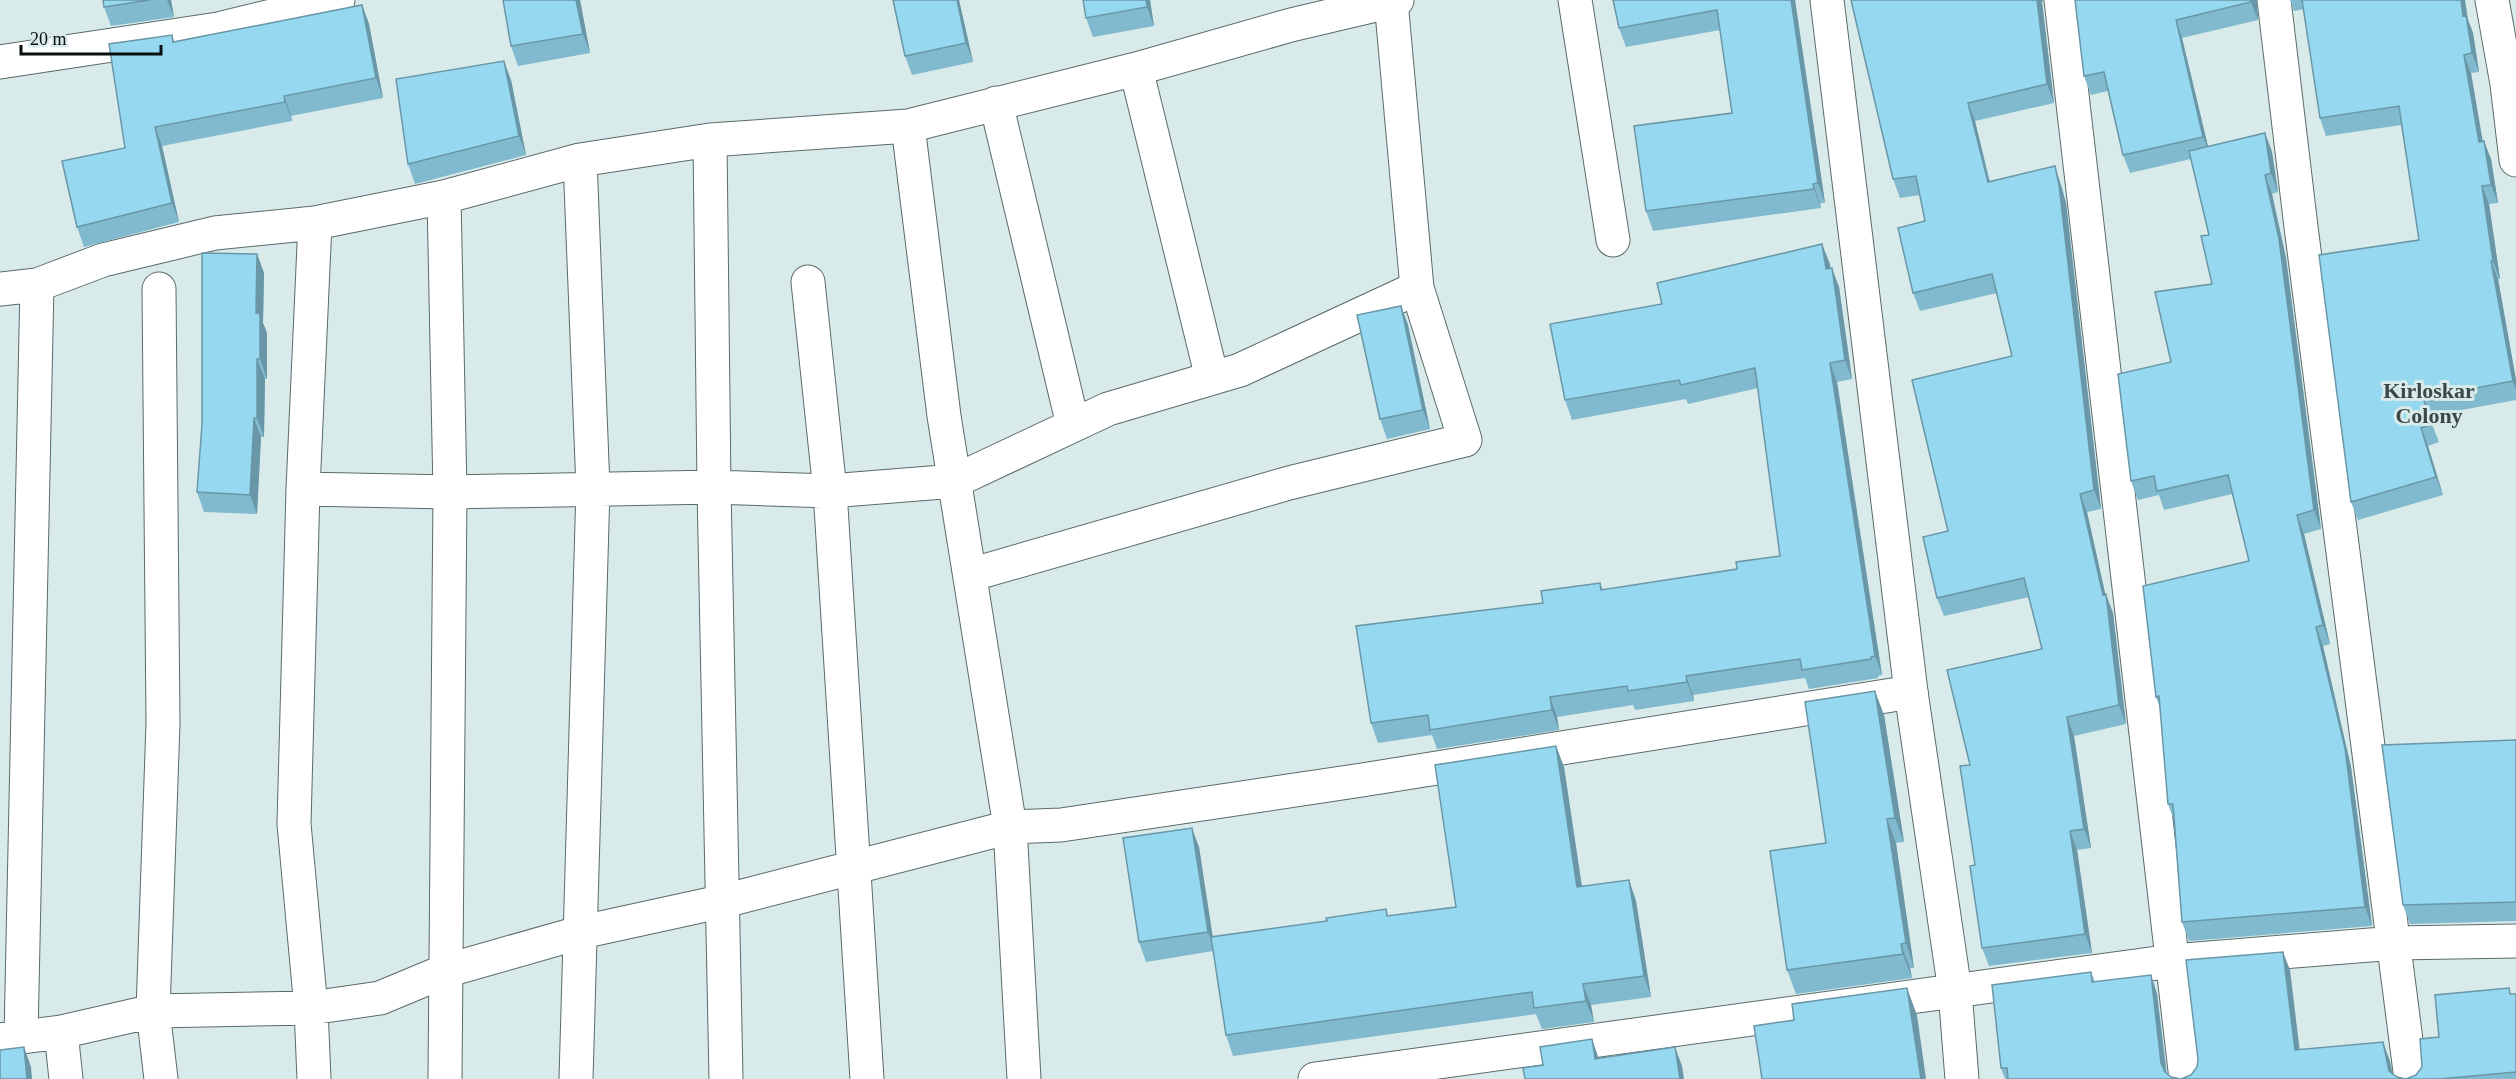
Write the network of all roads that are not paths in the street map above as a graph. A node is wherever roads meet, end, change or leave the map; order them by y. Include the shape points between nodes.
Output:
1 (338, 0) edge
2 (1575, 0) edge
3 (1827, 0) edge
4 (2061, 0) edge
5 (2274, 0) edge
6 (2492, 0) edge
7 (1394, 1) edge
8 (0, 62) edge
9 (1136, 69) junction
10 (996, 103) junction
11 (908, 126) junction
12 (710, 141) junction
13 (580, 160) junction
14 (2516, 160) edge
15 (444, 197) junction
16 (315, 223) junction
17 (1613, 240) dead end
18 (808, 282) dead end
19 (37, 285) junction
20 (1417, 288) junction
21 (0, 289) edge
22 (159, 289) dead end
23 (1212, 378) junction
24 (1073, 425) junction
25 (955, 481) junction
26 (714, 487) junction
27 (593, 488) junction
28 (303, 489) junction
29 (830, 490) junction
30 (450, 492) junction
31 (970, 575) junction
32 (1911, 692) junction
33 (1010, 827) junction
34 (855, 866) junction
35 (724, 902) junction
36 (582, 932) junction
37 (2516, 941) edge
38 (2395, 943) junction
39 (2172, 961) junction
40 (445, 971) junction
41 (1955, 991) junction
42 (311, 1008) junction
43 (153, 1011) junction
44 (61, 1032) junction
45 (10, 1038) edge
46 (66, 1079) edge
47 (162, 1079) edge
48 (314, 1079) edge
49 (445, 1079) edge
50 (576, 1079) edge
51 (726, 1079) edge
52 (867, 1079) edge
53 (1024, 1079) edge
54 (1315, 1079) edge
55 (1962, 1079) edge
56 (2186, 1079) edge
57 (2411, 1079) edge

1 - 8 street via 218,29
2 - 17 street
3 - 32 street
4 - 39 street
5 - 38 street
6 - 14 street
7 - 9 street via 1291,25
7 - 20 street
9 - 10 street
9 - 23 street
10 - 11 street
10 - 24 street
11 - 12 street
11 - 25 street
12 - 13 street
12 - 26 street
13 - 15 street
13 - 27 street
15 - 16 street
15 - 30 street
16 - 19 street via 215,233 103,260
16 - 28 street
18 - 29 street
19 - 21 street
19 - 45 street
20 - 23 street via 1240,370
20 - 31 street via 1465,440 1289,483
22 - 43 street via 163,723
23 - 24 street via 1108,409
24 - 25 street
25 - 29 street
25 - 31 street
26 - 27 street
26 - 29 street
26 - 35 street
27 - 30 street
27 - 36 street
28 - 30 street
28 - 42 street via 294,824
29 - 34 street
30 - 40 street
31 - 33 street
32 - 33 street via 1362,780 1061,825
32 - 41 street
33 - 34 street
33 - 53 street
34 - 35 street
34 - 52 street
35 - 36 street
35 - 51 street
36 - 40 street
36 - 50 street
37 - 38 street
38 - 39 street
38 - 57 street
39 - 41 street
39 - 56 street
40 - 42 street via 380,998
40 - 49 street
41 - 54 street
41 - 55 street
42 - 43 street
42 - 48 street
43 - 44 street
43 - 47 street
44 - 45 street
44 - 46 street

